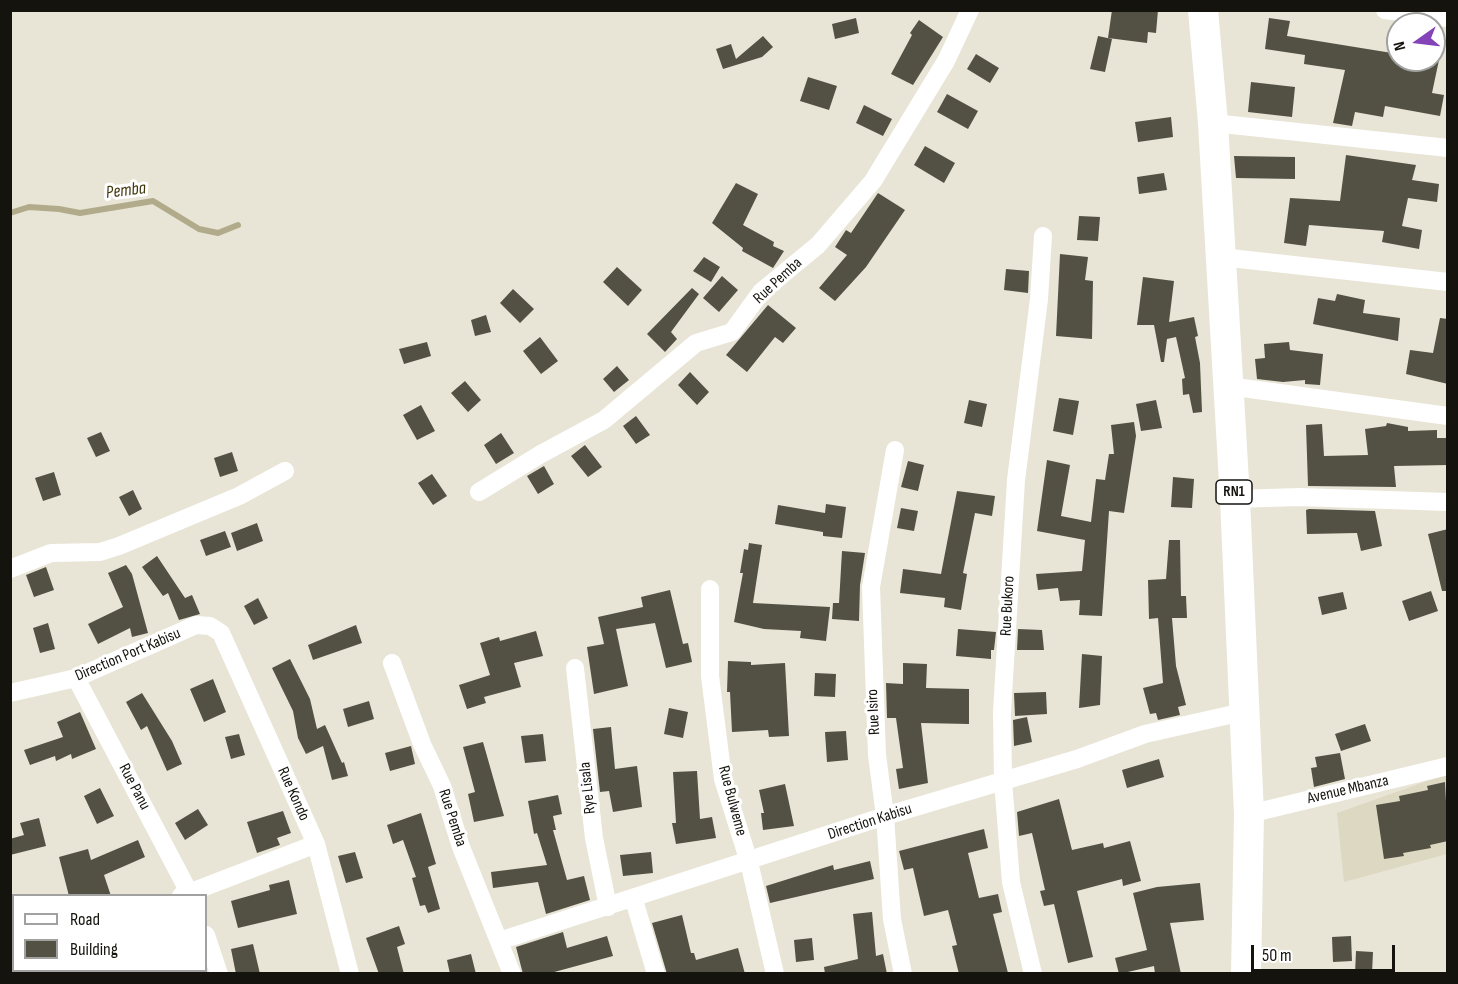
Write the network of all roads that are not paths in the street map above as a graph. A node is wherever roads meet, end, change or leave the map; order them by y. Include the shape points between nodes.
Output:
1 (970, 10) edge
2 (1203, 10) edge
3 (1385, 10) edge
4 (1448, 18) edge
5 (1214, 123) junction
6 (1448, 148) edge
7 (1043, 236) dead end
8 (1221, 257) junction
9 (1448, 282) edge
10 (1228, 386) junction
11 (1448, 416) edge
12 (895, 450) dead end
13 (285, 471) dead end
14 (479, 492) dead end
15 (1235, 499) junction
16 (1448, 502) edge
17 (10, 569) edge
18 (710, 589) dead end
19 (210, 626) joint
20 (392, 663) dead end
21 (574, 668) dead end
22 (76, 678) junction
23 (10, 693) edge
24 (1243, 712) junction
25 (1448, 766) edge
26 (1003, 781) junction
27 (1249, 814) junction
28 (885, 816) junction
29 (316, 844) junction
30 (749, 862) junction
31 (187, 894) edge
32 (634, 900) junction
33 (608, 907) junction
34 (207, 938) edge
35 (499, 941) junction
36 (219, 974) edge
37 (350, 974) edge
38 (512, 974) edge
39 (656, 974) edge
40 (776, 974) edge
41 (903, 974) edge
42 (1033, 974) edge
43 (1246, 974) edge

1 - 14 street, Rue Pemba via 946,61 873,181 818,245 761,292 732,332 696,343 604,420
2 - 5 highway, RN1
3 - 4 street
5 - 6 street
5 - 8 highway, RN1
7 - 26 street, Rue Bukoro via 1016,492 1002,712
8 - 9 street
8 - 10 highway, RN1
10 - 11 street
10 - 15 highway, RN1
12 - 28 street, Rue Isiro via 871,586 877,755
13 - 17 street via 240,496 119,546 100,552 51,553
15 - 16 street
15 - 24 highway, RN1
18 - 30 street, Rue Bulweme via 710,676 723,779
19 - 22 street, Direction Port Kabisu via 196,625
19 - 29 street, Rue Kondo via 221,633
20 - 35 street, Rue Pemba
21 - 33 street, Rye Lisala via 594,838
22 - 23 street, Direction Port Kabisu
22 - 31 street, Rue Panu
24 - 26 street, Direction Kabisu via 1145,734
24 - 27 highway, RN1
25 - 27 street, Avenue Mbanza
26 - 28 street, Direction Kabisu
26 - 42 street, Rue Bukoro via 1011,882
27 - 43 highway, RN1
28 - 30 street, Direction Kabisu
28 - 41 street, Rue Isiro via 892,919
29 - 31 street
29 - 37 street, Rue Kondo
30 - 32 street, Direction Kabisu
30 - 40 street, Rue Bulweme
32 - 33 street, Direction Kabisu
32 - 39 street
33 - 35 street, Direction Kabisu
34 - 36 street
35 - 38 street, Rue Pemba

